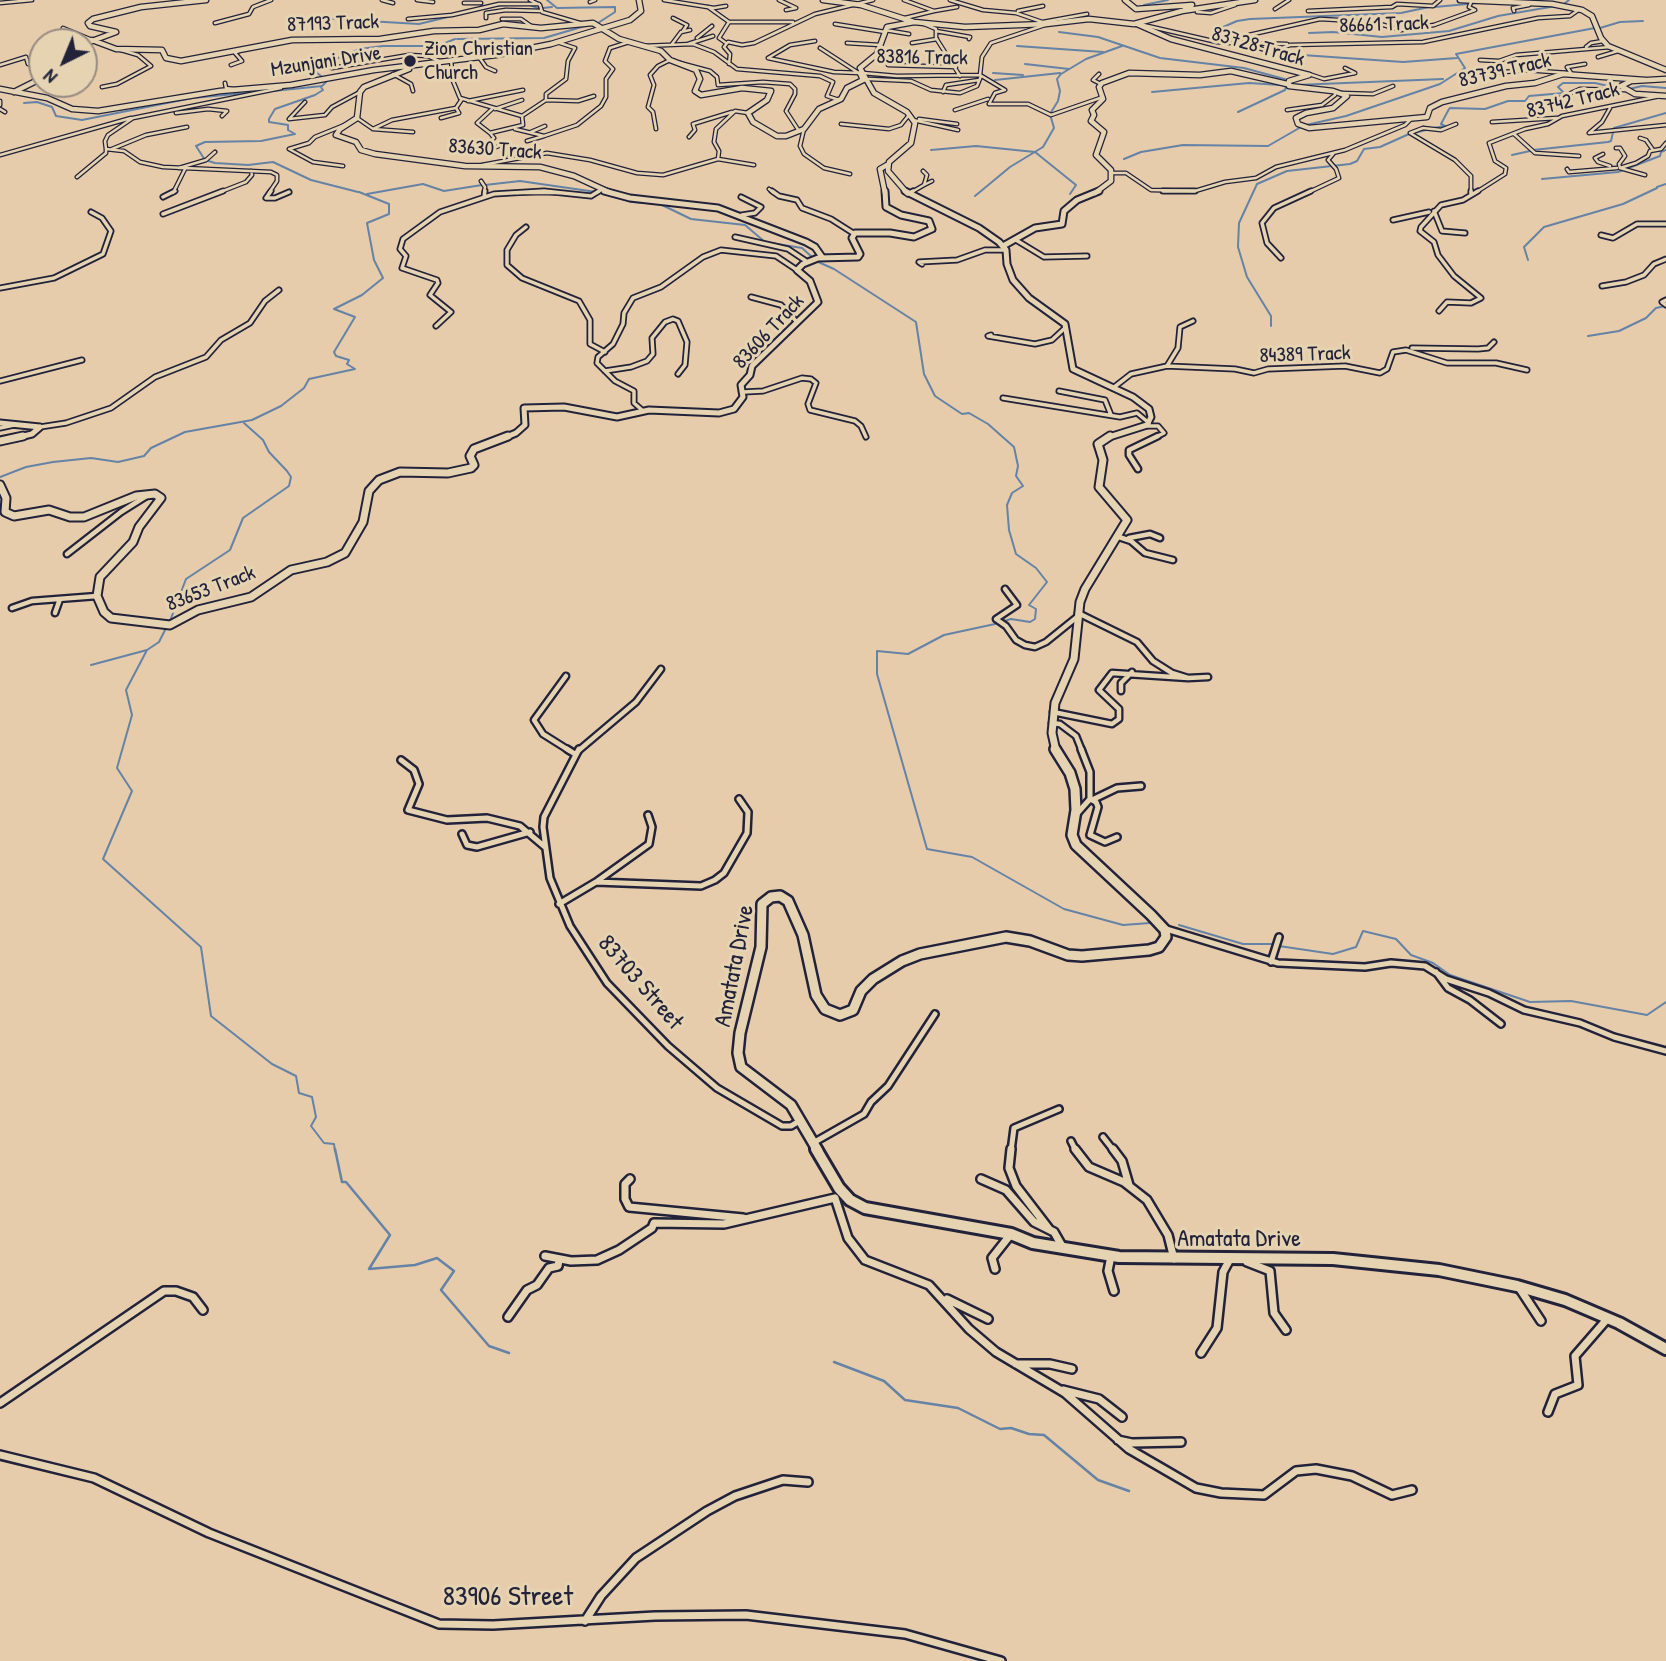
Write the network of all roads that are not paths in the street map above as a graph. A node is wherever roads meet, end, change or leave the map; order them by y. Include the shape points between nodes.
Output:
1 (32, 0) edge
2 (206, 0) edge
3 (271, 0) edge
4 (382, 0) edge
5 (417, 0) edge
6 (488, 0) edge
7 (530, 0) edge
8 (595, 0) edge
9 (664, 0) edge
10 (779, 0) edge
11 (823, 0) edge
12 (873, 0) edge
13 (904, 0) edge
14 (950, 0) edge
15 (1119, 0) edge
16 (1255, 0) edge
17 (1289, 0) edge
18 (1440, 0) edge
19 (1460, 0) edge
20 (1472, 0) edge
21 (641, 1) edge
22 (1127, 1) edge
23 (1247, 1) edge
24 (1513, 1) edge
25 (27, 2) edge
26 (393, 2) dead end
27 (433, 2) dead end
28 (590, 2) dead end
29 (0, 3) edge
30 (464, 3) dead end
31 (1527, 3) junction
32 (497, 4) junction
33 (539, 4) junction
34 (859, 5) junction
35 (184, 6) dead end
36 (726, 6) dead end
37 (1043, 6) dead end
38 (708, 7) junction
39 (957, 7) dead end
40 (1572, 8) junction
41 (1275, 9) dead end
42 (786, 10) dead end
43 (542, 11) junction
44 (934, 11) junction
45 (1308, 11) dead end
46 (1514, 11) dead end
47 (1012, 12) junction
48 (1197, 12) dead end
49 (1172, 13) junction
50 (1087, 14) dead end
51 (486, 18) dead end
52 (673, 18) dead end
53 (901, 18) junction
54 (408, 19) dead end
55 (502, 19) dead end
56 (1333, 19) joint
57 (729, 22) junction
58 (918, 22) junction
59 (215, 23) dead end
60 (796, 23) junction
61 (1045, 23) junction
62 (583, 24) junction
63 (835, 24) dead end
64 (1138, 24) junction
65 (531, 26) junction
66 (712, 26) dead end
67 (98, 28) edge
68 (98, 28) edge
69 (602, 29) junction
70 (690, 30) dead end
71 (682, 31) junction
72 (885, 31) junction
73 (936, 31) junction
74 (909, 34) dead end
75 (713, 36) dead end
76 (98, 38) edge
77 (937, 39) junction
78 (970, 39) dead end
79 (696, 40) junction
80 (815, 41) dead end
81 (1602, 41) junction
82 (98, 42) edge
83 (557, 42) junction
84 (629, 42) junction
85 (726, 43) junction
86 (847, 43) dead end
87 (912, 43) dead end
88 (1232, 43) junction
89 (1238, 43) junction
90 (672, 44) junction
91 (688, 44) junction
92 (880, 45) junction
93 (1293, 45) junction
94 (642, 46) junction
95 (249, 47) junction
96 (1586, 47) dead end
97 (1609, 47) junction
98 (820, 48) dead end
99 (121, 50) junction
100 (1618, 51) junction
101 (1275, 52) junction
102 (479, 57) junction
103 (1598, 57) dead end
104 (451, 60) junction
105 (670, 60) junction
106 (1480, 60) dead end
107 (439, 61) junction
108 (680, 63) junction
109 (1295, 63) dead end
110 (729, 64) junction
111 (1585, 64) dead end
112 (0, 65) edge
113 (28, 65) edge
114 (231, 65) dead end
115 (888, 65) dead end
116 (956, 67) junction
117 (332, 68) dead end
118 (1345, 68) dead end
119 (1666, 69) edge
120 (495, 71) dead end
121 (1569, 73) junction
122 (393, 74) junction
123 (1099, 74) dead end
124 (1309, 74) junction
125 (1495, 74) dead end
126 (864, 75) junction
127 (960, 76) junction
128 (980, 77) junction
129 (1666, 79) edge
130 (1645, 80) junction
131 (1101, 82) junction
132 (225, 83) dead end
133 (1287, 84) junction
134 (28, 85) edge
135 (291, 85) junction
136 (1393, 86) dead end
137 (102, 87) dead end
138 (0, 89) edge
139 (246, 89) junction
140 (523, 90) dead end
141 (1625, 90) junction
142 (414, 91) dead end
143 (14, 92) junction
144 (360, 92) junction
145 (943, 92) junction
146 (1338, 92) junction
147 (594, 96) dead end
148 (1663, 96) edge
149 (994, 97) junction
150 (1102, 97) junction
151 (1560, 98) dead end
152 (464, 100) junction
153 (522, 100) dead end
154 (546, 100) junction
155 (839, 100) junction
156 (305, 102) dead end
157 (0, 105) edge
158 (456, 108) junction
159 (1610, 108) junction
160 (493, 109) junction
161 (955, 110) dead end
162 (1287, 110) dead end
163 (5, 111) dead end
164 (735, 111) junction
165 (460, 112) junction
166 (159, 113) junction
167 (748, 113) junction
168 (523, 115) junction
169 (222, 116) dead end
170 (1427, 117) junction
171 (133, 118) junction
172 (357, 118) junction
173 (441, 118) dead end
174 (912, 118) junction
175 (1557, 118) junction
176 (460, 119) dead end
177 (1409, 120) junction
178 (1492, 122) dead end
179 (347, 124) junction
180 (841, 124) dead end
181 (957, 124) dead end
182 (1456, 124) dead end
183 (1666, 125) edge
184 (545, 126) dead end
185 (187, 127) dead end
186 (1423, 128) junction
187 (373, 129) junction
188 (515, 129) junction
189 (656, 129) dead end
190 (801, 130) junction
191 (958, 130) dead end
192 (413, 132) dead end
193 (531, 132) junction
194 (490, 133) junction
195 (1514, 134) junction
196 (544, 136) junction
197 (689, 137) dead end
198 (1640, 138) dead end
199 (527, 141) dead end
200 (1666, 144) edge
201 (496, 147) dead end
202 (462, 148) dead end
203 (1616, 148) dead end
204 (107, 149) junction
205 (1653, 150) junction
206 (215, 152) dead end
207 (1334, 152) junction
208 (1603, 154) dead end
209 (0, 155) edge
210 (1579, 156) dead end
211 (504, 159) junction
212 (718, 159) junction
213 (754, 165) dead end
214 (887, 165) junction
215 (343, 166) dead end
216 (469, 166) junction
217 (1619, 168) junction
218 (176, 169) junction
219 (185, 169) junction
220 (1567, 169) dead end
221 (251, 171) junction
222 (923, 171) dead end
223 (1113, 173) junction
224 (850, 174) dead end
225 (1645, 175) dead end
226 (77, 177) dead end
227 (481, 181) dead end
228 (932, 181) dead end
229 (922, 186) junction
230 (769, 189) dead end
231 (601, 190) junction
232 (289, 192) dead end
233 (908, 194) junction
234 (1471, 195) junction
235 (163, 197) dead end
236 (484, 197) junction
237 (741, 197) dead end
238 (1434, 211) junction
239 (91, 212) dead end
240 (163, 214) dead end
241 (742, 215) junction
242 (1393, 220) dead end
243 (1666, 225) edge
244 (526, 227) dead end
245 (853, 233) junction
246 (1465, 233) dead end
247 (1601, 235) dead end
248 (735, 237) dead end
249 (1016, 240) junction
250 (1004, 248) junction
251 (1087, 256) dead end
252 (822, 257) junction
253 (1281, 258) dead end
254 (1666, 259) edge
255 (806, 261) junction
256 (922, 264) dead end
257 (797, 270) junction
258 (1602, 286) dead end
259 (0, 288) edge
260 (279, 290) dead end
261 (751, 297) dead end
262 (1439, 311) dead end
263 (1193, 321) dead end
264 (797, 322) junction
265 (436, 326) dead end
266 (1066, 327) junction
267 (991, 334) dead end
268 (1494, 342) dead end
269 (1406, 350) junction
270 (605, 352) junction
271 (82, 360) dead end
272 (1167, 366) junction
273 (1527, 370) dead end
274 (605, 371) junction
275 (678, 374) dead end
276 (0, 381) edge
277 (1114, 388) junction
278 (1059, 391) dead end
279 (744, 392) junction
280 (1003, 398) dead end
281 (643, 411) junction
282 (1111, 415) junction
283 (1147, 425) junction
284 (0, 426) edge
285 (40, 427) junction
286 (866, 437) dead end
287 (0, 441) edge
288 (1138, 469) dead end
289 (0, 485) edge
290 (151, 494) junction
291 (1122, 538) junction
292 (1160, 538) dead end
293 (67, 554) dead end
294 (1173, 560) dead end
295 (1005, 589) dead end
296 (97, 596) junction
297 (60, 599) junction
298 (12, 608) dead end
299 (55, 613) dead end
300 (1077, 615) junction
301 (660, 669) dead end
302 (1132, 672) junction
303 (565, 676) dead end
304 (1208, 677) dead end
305 (1188, 678) junction
306 (1121, 691) dead end
307 (1053, 712) junction
308 (1052, 723) junction
309 (575, 754) junction
310 (401, 760) dead end
311 (1141, 786) dead end
312 (739, 799) dead end
313 (1091, 800) junction
314 (648, 815) dead end
315 (1074, 818) junction
316 (530, 832) junction
317 (462, 834) dead end
318 (1117, 837) dead end
319 (545, 847) junction
320 (596, 882) junction
321 (559, 904) junction
322 (1163, 928) junction
323 (1279, 937) dead end
324 (1272, 962) junction
325 (1436, 972) junction
326 (935, 1014) dead end
327 (1501, 1024) dead end
328 (1666, 1051) edge
329 (1059, 1108) dead end
330 (801, 1121) junction
331 (1103, 1137) dead end
332 (1071, 1141) dead end
333 (813, 1143) junction
334 (630, 1179) dead end
335 (981, 1180) dead end
336 (1129, 1185) junction
337 (845, 1195) junction
338 (835, 1199) junction
339 (750, 1218) junction
340 (1049, 1229) junction
341 (1011, 1234) junction
342 (1063, 1249) junction
343 (545, 1256) dead end
344 (1111, 1256) junction
345 (1174, 1259) junction
346 (1233, 1259) junction
347 (559, 1260) junction
348 (995, 1269) dead end
349 (1517, 1286) junction
350 (1114, 1291) dead end
351 (944, 1298) junction
352 (203, 1310) dead end
353 (508, 1317) dead end
354 (1608, 1318) junction
355 (988, 1319) dead end
356 (1541, 1321) dead end
357 (1286, 1330) dead end
358 (1666, 1349) edge
359 (1201, 1353) dead end
360 (1014, 1364) junction
361 (1072, 1369) dead end
362 (1060, 1389) junction
363 (0, 1403) edge
364 (1548, 1412) dead end
365 (1122, 1417) dead end
366 (1116, 1440) junction
367 (1181, 1442) dead end
368 (0, 1455) edge
369 (808, 1482) dead end
370 (1412, 1490) dead end
371 (585, 1621) junction
372 (1001, 1661) edge

1 - 25 street
2 - 35 street
2 - 67 street via 137,7 88,23
3 - 59 street via 253,7 249,14
4 - 26 street
5 - 27 street
6 - 32 street
7 - 33 street
8 - 28 street
9 - 38 street
10 - 42 street via 796,8
11 - 34 street
12 - 34 street
13 - 44 street
14 - 47 street via 988,11
15 - 22 street
16 - 23 street
17 - 41 street
18 - 45 street via 1430,6
19 - 20 street
20 - 24 street
20 - 56 street via 1469,7 1475,10 1435,25 1407,29
21 - 69 street, Mzunjani Drive via 636,15
22 - 49 street via 1136,9 1192,5
23 - 48 street via 1212,13
23 - 49 street
24 - 31 street
25 - 29 street
30 - 32 street
31 - 40 street
31 - 46 street
32 - 33 street
32 - 54 street
33 - 43 street
34 - 53 street
34 - 60 street via 822,11
36 - 38 street
37 - 47 street
38 - 57 street
39 - 44 street
40 - 81 street via 1592,16
40 - 93 street, 86661 Track via 1577,11 1570,16 1538,18 1423,43
43 - 51 street via 502,11 486,13
43 - 62 street
44 - 53 street
47 - 61 street
49 - 64 street
50 - 61 street
52 - 71 street via 687,25
53 - 58 street
55 - 65 street via 522,19
56 - 88 street via 1282,26
57 - 60 street
57 - 85 street via 719,38
58 - 61 street via 965,27
58 - 72 street via 889,26
58 - 73 street
60 - 85 street via 754,43
61 - 64 street via 1093,19
61 - 128 street via 992,42 983,55
62 - 65 street, 87193 Track
62 - 69 street, 87193 Track via 593,23
63 - 72 street
64 - 88 street
64 - 124 street, 83728 Track via 1262,65
65 - 95 street, 87193 Track via 502,24 479,30
66 - 79 street
68 - 76 street via 116,32
69 - 83 street, Mzunjani Drive
69 - 84 street, 87193 Track
70 - 71 street
71 - 90 street
72 - 74 street
72 - 92 street
73 - 77 street
73 - 78 street
75 - 79 street
77 - 87 street
77 - 116 street
79 - 91 street
80 - 126 street via 790,46 768,58
81 - 96 street
81 - 97 street
82 - 99 street, 87193 Track
83 - 102 street, Mzunjani Drive
83 - 154 street via 575,49 567,77 546,94
84 - 94 street, 87193 Track
84 - 196 street via 610,48 605,61 613,69 606,79 601,106 577,125
85 - 110 street
86 - 92 street
88 - 89 street
89 - 93 street
89 - 101 street
90 - 91 street
90 - 94 street
91 - 110 street via 711,50
92 - 126 street via 877,54 860,67
93 - 101 street, 86661 Track
94 - 105 street, 87193 Track via 661,51
95 - 99 street, 87193 Track via 181,61 166,58 162,50
95 - 114 street via 235,53 242,61
97 - 100 street
97 - 106 street
98 - 126 street
99 - 137 street via 151,65
100 - 103 street
100 - 119 street
101 - 109 street
102 - 104 street, Mzunjani Drive
102 - 120 street
104 - 107 street, Mzunjani Drive
104 - 152 street via 453,81
105 - 108 street, 87193 Track
105 - 189 street via 650,75 654,85 648,107
107 - 117 street via 405,55
107 - 122 street
107 - 135 street, Mzunjani Drive
108 - 167 street via 698,73 695,91 701,94 742,88 772,91
108 - 190 street via 710,71 719,85 790,84 795,94 786,111
110 - 155 street via 740,70 827,78 833,83 826,95
111 - 121 street via 1567,67
112 - 113 street via 26,57
115 - 116 street
116 - 127 street
118 - 124 street via 1355,73 1324,79
121 - 125 street via 1523,70
121 - 130 street, 83739 Track
121 - 170 street, 83739 Track via 1442,102 1430,108
122 - 142 street via 411,84
122 - 144 street
123 - 131 street via 1093,79
124 - 133 street, 83728 Track
126 - 127 street, 83816 Track
126 - 145 street via 911,81
126 - 155 street via 846,88
126 - 174 street via 874,93
127 - 128 street, 83816 Track
128 - 145 street via 946,85
128 - 145 street via 978,86 961,93
128 - 149 street via 1005,89
129 - 130 street, 83739 Track
130 - 141 street via 1623,83
131 - 133 street via 1129,73 1231,71
131 - 150 street
132 - 139 street via 224,87
133 - 146 street, 83728 Track
134 - 143 street
135 - 139 street, Mzunjani Drive
135 - 166 street
136 - 146 street via 1373,94
138 - 143 street, Mzunjani Drive
139 - 143 street, Mzunjani Drive via 87,111
140 - 152 street
141 - 148 street
141 - 151 street via 1578,89
144 - 156 street via 325,115 289,119
144 - 172 street
146 - 162 street via 1322,105
146 - 177 street via 1347,97 1335,107 1306,113 1295,121 1312,128
147 - 154 street via 578,101
148 - 159 street, 83742 Track
149 - 150 street via 990,105 1025,103 1051,115
149 - 161 street
150 - 223 street via 1092,110 1091,121 1105,133 1096,155
152 - 158 street
152 - 160 street
153 - 160 street
154 - 168 street
155 - 190 street via 819,109
157 - 163 street
158 - 165 street
158 - 187 street via 392,120
159 - 175 street, 83742 Track
159 - 183 street via 1589,133
160 - 168 street
160 - 194 street via 477,123
164 - 167 street
164 - 197 street via 695,123
164 - 212 street via 716,130
165 - 173 street
165 - 176 street
166 - 169 street via 227,111
166 - 171 street
167 - 190 street via 772,135
168 - 188 street via 525,124
170 - 177 street
170 - 186 street
171 - 204 street via 108,135
171 - 209 street
172 - 179 street
172 - 187 street
174 - 180 street via 889,130
174 - 181 street
174 - 191 street
174 - 214 street via 916,127 911,143
175 - 178 street, 83739 Track
175 - 195 street, 83742 Track
177 - 207 street
179 - 215 street via 289,149 313,162
179 - 216 street, 83630 Track via 336,135 356,142 361,150
182 - 186 street, 83739 Track via 1444,130
184 - 193 street
185 - 204 street
186 - 234 street via 1410,133 1455,160 1471,176
187 - 192 street
188 - 193 street
188 - 194 street
190 - 224 street via 804,154 824,168
193 - 196 street
194 - 202 street via 494,138 484,147
195 - 210 street via 1535,153
195 - 234 street, 83742 Track via 1489,143 1506,174
196 - 199 street
198 - 205 street
200 - 205 street
201 - 211 street via 510,147
203 - 217 street via 1625,156
204 - 218 street
204 - 226 street
205 - 217 street via 1642,160
206 - 218 street
207 - 223 street via 1276,167 1254,178 1186,192 1151,190 1126,173
207 - 253 street via 1328,160 1339,178 1272,209 1262,223 1267,243
208 - 217 street via 1595,157 1598,162
211 - 212 street via 550,153 644,174 670,174
211 - 216 street
212 - 213 street
214 - 233 street
214 - 245 street via 880,169 886,206 901,215 929,221 932,229 914,237
216 - 231 street, 83630 Track via 540,167 574,176
217 - 220 street
217 - 225 street
218 - 219 street
219 - 221 street
219 - 235 street via 175,192
221 - 232 street via 277,176 266,198
221 - 240 street via 246,182
222 - 229 street
223 - 249 street via 1105,187 1064,211 1062,224 1036,227
227 - 236 street
228 - 229 street
229 - 233 street
230 - 245 street
231 - 236 street via 591,196 544,191
231 - 241 street, 83630 Track
233 - 250 street via 979,228
234 - 238 street, 83742 Track
236 - 265 street via 434,215 400,243 406,256 402,268 438,280 430,295 451,313
237 - 241 street via 761,207
238 - 242 street, 83742 Track
238 - 246 street via 1442,231
238 - 262 street via 1420,231 1434,242 1454,276 1481,298 1447,303
239 - 259 street via 102,218 112,234 101,255 48,279
241 - 252 street, 83630 Track via 811,244
243 - 247 street via 1637,223 1613,238
244 - 270 street via 507,250 507,265 522,278 579,301 590,320 590,344
245 - 252 street via 859,257
248 - 255 street via 788,249
249 - 250 street
249 - 251 street via 1047,257
250 - 256 street
250 - 266 street via 1013,280
252 - 255 street
254 - 258 street via 1644,275
255 - 257 street
257 - 264 street, 83606 Track via 810,281 818,302
257 - 270 street via 776,256 729,249 712,252 661,287 634,298
260 - 285 street via 250,323 206,356 155,377 111,408
261 - 264 street via 781,305
263 - 272 street via 1180,327 1178,348
264 - 279 street, 83606 Track via 752,366 740,386
266 - 267 street via 1055,338 1035,344 988,336
266 - 277 street via 1073,369
268 - 269 street via 1478,349
269 - 272 street, 84389 Track via 1393,352 1387,369 1380,373 1345,366 1252,373
269 - 273 street via 1447,363 1496,363
270 - 274 street via 597,360
271 - 276 street
272 - 277 street, 84389 Track via 1131,374
274 - 275 street via 647,361 653,354 652,338 673,319 687,342 685,365
274 - 281 street via 634,391 634,403
277 - 283 street via 1148,407 1151,417
278 - 282 street via 1105,400
279 - 281 street, 83606 Track via 736,408 726,412
279 - 286 street via 810,379 816,383 810,410 855,421
280 - 282 street
281 - 296 street, 83653 Track via 617,417 557,406 524,408 525,425 474,449 471,468 447,473 400,472 379,480 369,491 353,543 339,556 299,567 251,597 198,610 172,624 111,618
282 - 283 street via 1138,413
283 - 288 street via 1157,425 1164,433 1129,450
283 - 291 street via 1098,444 1103,460 1100,487 1127,520
284 - 285 street
285 - 287 street
289 - 290 street via 6,498 5,512 14,516 50,510 84,517
290 - 293 street
290 - 296 street via 158,494 161,500 133,542 102,573
291 - 292 street via 1150,534
291 - 294 street via 1141,551
291 - 300 street via 1085,589
295 - 300 street via 1017,605 996,619 1025,645 1046,642
296 - 297 street
297 - 298 street
297 - 299 street
300 - 305 street via 1134,641 1158,664
300 - 307 street via 1074,659
301 - 309 street, 83703 Street via 636,702
302 - 305 street
302 - 306 street via 1121,683
302 - 307 street via 1113,672 1099,688 1119,709 1119,719 1112,724
303 - 309 street via 534,720 543,734
304 - 305 street
307 - 308 street
308 - 313 street via 1065,727 1079,741 1090,772
308 - 315 street via 1055,750 1075,789
309 - 319 street, 83703 Street via 544,817
310 - 316 street via 414,770 419,784 408,810 447,820 487,818
311 - 313 street via 1117,788
312 - 320 street via 748,812 747,833 715,880 701,886
313 - 315 street
313 - 318 street via 1098,807 1090,835 1105,842
314 - 320 street via 652,827 649,844
315 - 322 street via 1073,839 1079,850
316 - 317 street via 477,847 467,845
316 - 319 street
319 - 321 street, 83703 Street
320 - 321 street
321 - 330 street, 83703 Street via 607,983 686,1062 726,1094 778,1124 788,1127
322 - 324 street
322 - 330 street, Amatata Drive via 1166,940 1149,950 1069,955 1006,937 920,954 873,979 861,991 853,1010 840,1015 819,1002 803,935 788,901 780,896 767,899 762,904 761,947 740,1033 739,1061 749,1075 791,1105
323 - 324 street
324 - 325 street via 1421,965
325 - 327 street via 1448,988
325 - 328 street via 1524,1010
326 - 333 street via 864,1114
329 - 340 street via 1014,1128 1009,1168 1016,1186
330 - 333 street, Amatata Drive
331 - 336 street via 1122,1161
332 - 336 street via 1089,1167
333 - 337 street, Amatata Drive
334 - 339 street via 625,1184 629,1207
335 - 340 street via 1001,1186 1034,1222
336 - 345 street via 1157,1215
337 - 338 street
337 - 341 street, Amatata Drive via 856,1205 881,1213
338 - 339 street
338 - 351 street via 848,1238 865,1259 919,1279
339 - 347 street via 716,1225 654,1223 603,1258
340 - 342 street
341 - 342 street, Amatata Drive
341 - 348 street via 992,1258
342 - 344 street, Amatata Drive
343 - 347 street
344 - 345 street, Amatata Drive
344 - 350 street via 1108,1271
345 - 346 street, Amatata Drive
346 - 349 street, Amatata Drive via 1382,1262
346 - 357 street via 1270,1271 1274,1313
346 - 359 street via 1223,1272 1216,1332
347 - 353 street via 558,1266 549,1268 537,1285 527,1290
349 - 354 street, Amatata Drive
349 - 356 street
351 - 355 street
351 - 360 street via 969,1329
352 - 363 street via 193,1297 164,1291
354 - 358 street, Amatata Drive
354 - 364 street via 1575,1356 1578,1385 1555,1394
360 - 361 street via 1050,1363
360 - 362 street
362 - 365 street via 1099,1399
362 - 366 street
366 - 367 street
366 - 370 street via 1191,1485 1213,1491 1264,1495 1306,1469 1342,1472 1392,1495
368 - 371 street, 83906 Street via 94,1478 219,1537 439,1624
369 - 371 street via 783,1480 720,1503 636,1558
371 - 372 street, 83906 Street via 746,1615 905,1634

